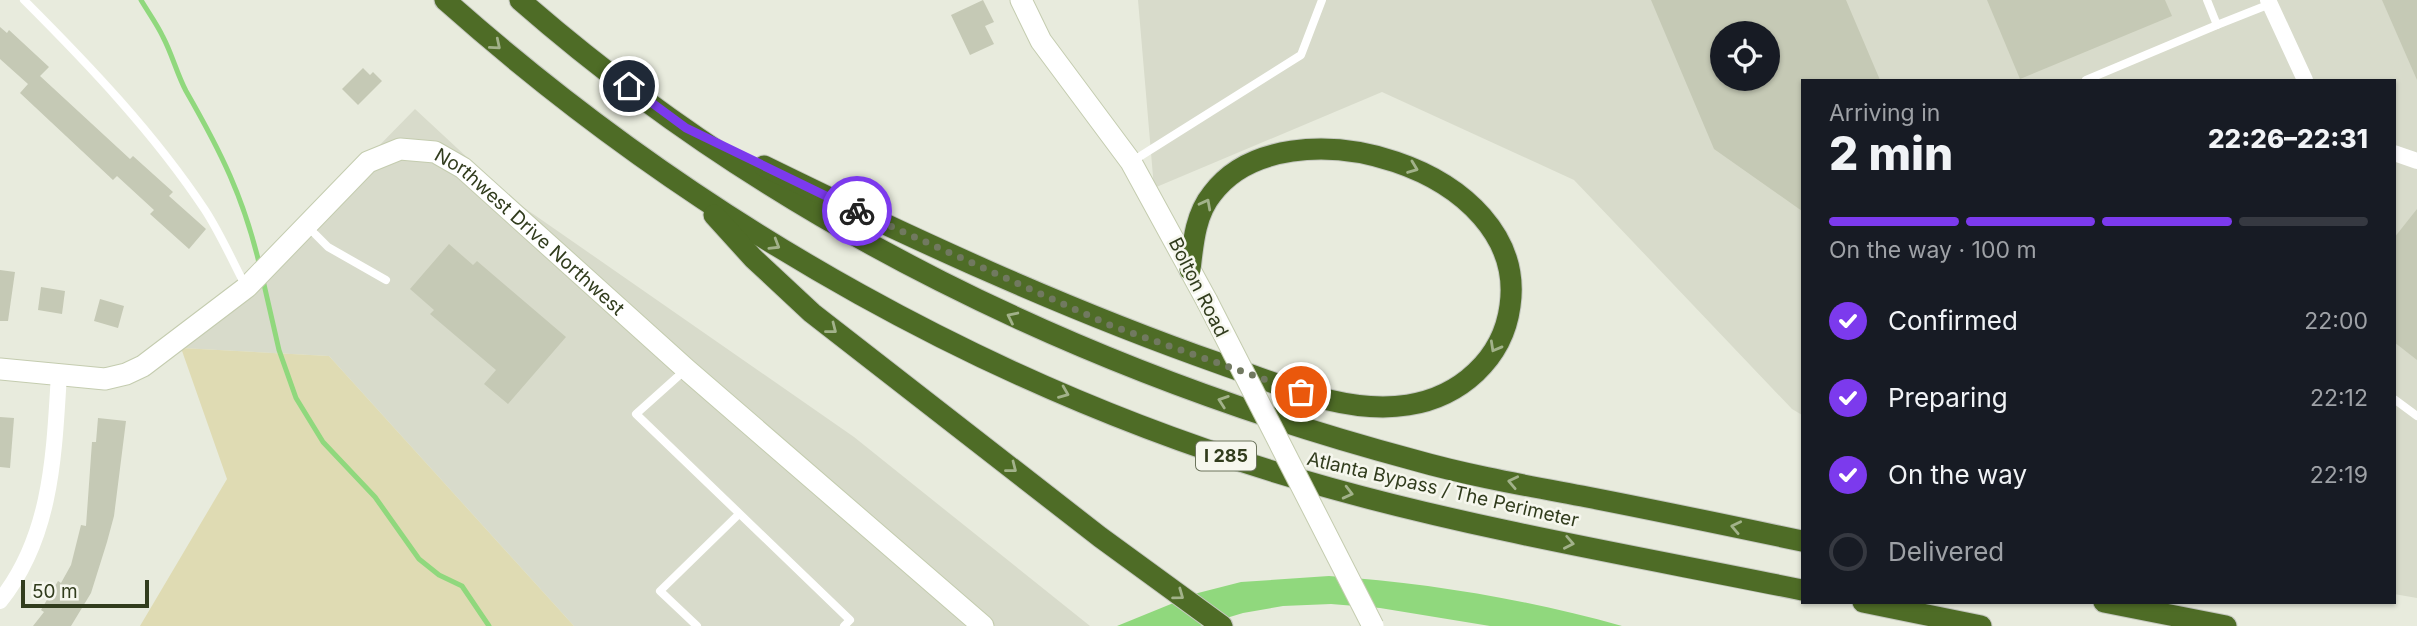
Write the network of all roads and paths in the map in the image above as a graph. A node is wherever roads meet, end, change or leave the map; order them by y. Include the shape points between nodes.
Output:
1 (24, 0) edge
2 (444, 0) edge
3 (520, 0) edge
4 (1021, 0) edge
5 (1322, 0) edge
6 (2207, 0) edge
7 (2269, 2) edge
8 (2217, 25) junction
9 (2088, 79) edge
10 (2305, 79) edge
11 (686, 128) junction
12 (2396, 154) edge
13 (2417, 161) edge
14 (1131, 162) junction
15 (696, 195) junction
16 (306, 224) junction
17 (1190, 270) junction
18 (386, 280) dead end
19 (247, 287) junction
20 (0, 369) edge
21 (686, 369) junction
22 (59, 374) junction
23 (2396, 400) edge
24 (2417, 416) edge
25 (739, 514) junction
26 (1801, 541) edge
27 (1801, 590) edge
28 (0, 601) edge
29 (1873, 604) edge
30 (2114, 604) edge
31 (697, 626) edge
32 (844, 626) edge
33 (983, 626) edge
34 (1222, 626) edge
35 (1373, 626) edge
36 (1981, 626) edge
37 (2226, 626) edge

1 - 19 lane via 84,60 183,178
2 -> 15 highway, Atlanta Bypass / The Perimeter / I 285 via 563,99
3 - 11 highway, Atlanta Bypass / The Perimeter / I 285
4 - 14 street, Bolton Road via 1041,41
5 - 14 lane via 1301,55
6 - 8 lane
7 - 8 lane
7 - 10 street
8 - 9 lane
17 -> 11 highway via 1205,204 1236,172 1292,153 1354,152 1418,169 1467,199 1485,216 1507,259 1511,305 1496,349 1466,383 1408,405 1345,402 1301,392 1112,326
26 -> 11 highway, Atlanta Bypass / The Perimeter / I 285 via 1416,461 1187,388 1036,328 956,290 812,209
12 - 13 street
14 - 17 street, Bolton Road
15 -> 27 highway, Atlanta Bypass / The Perimeter / I 285 via 815,269 944,339 1189,443 1329,488 1442,517
15 -> 34 highway via 752,258 812,313
16 - 18 lane via 328,247
16 - 19 street, Northwest Drive Northwest
16 - 21 street, Northwest Drive Northwest via 368,162 400,149 435,152 463,168
17 - 35 street, Bolton Road, bridge
19 - 22 street, Northwest Drive Northwest via 126,374 105,379
20 - 22 street, Northwest Drive Northwest
21 - 25 lane via 636,414
21 - 33 street, Northwest Drive Northwest
22 - 28 street via 47,506 29,557
23 - 24 lane
25 - 31 lane via 660,592
25 - 32 lane via 850,620
29 - 36 highway
30 - 37 highway

